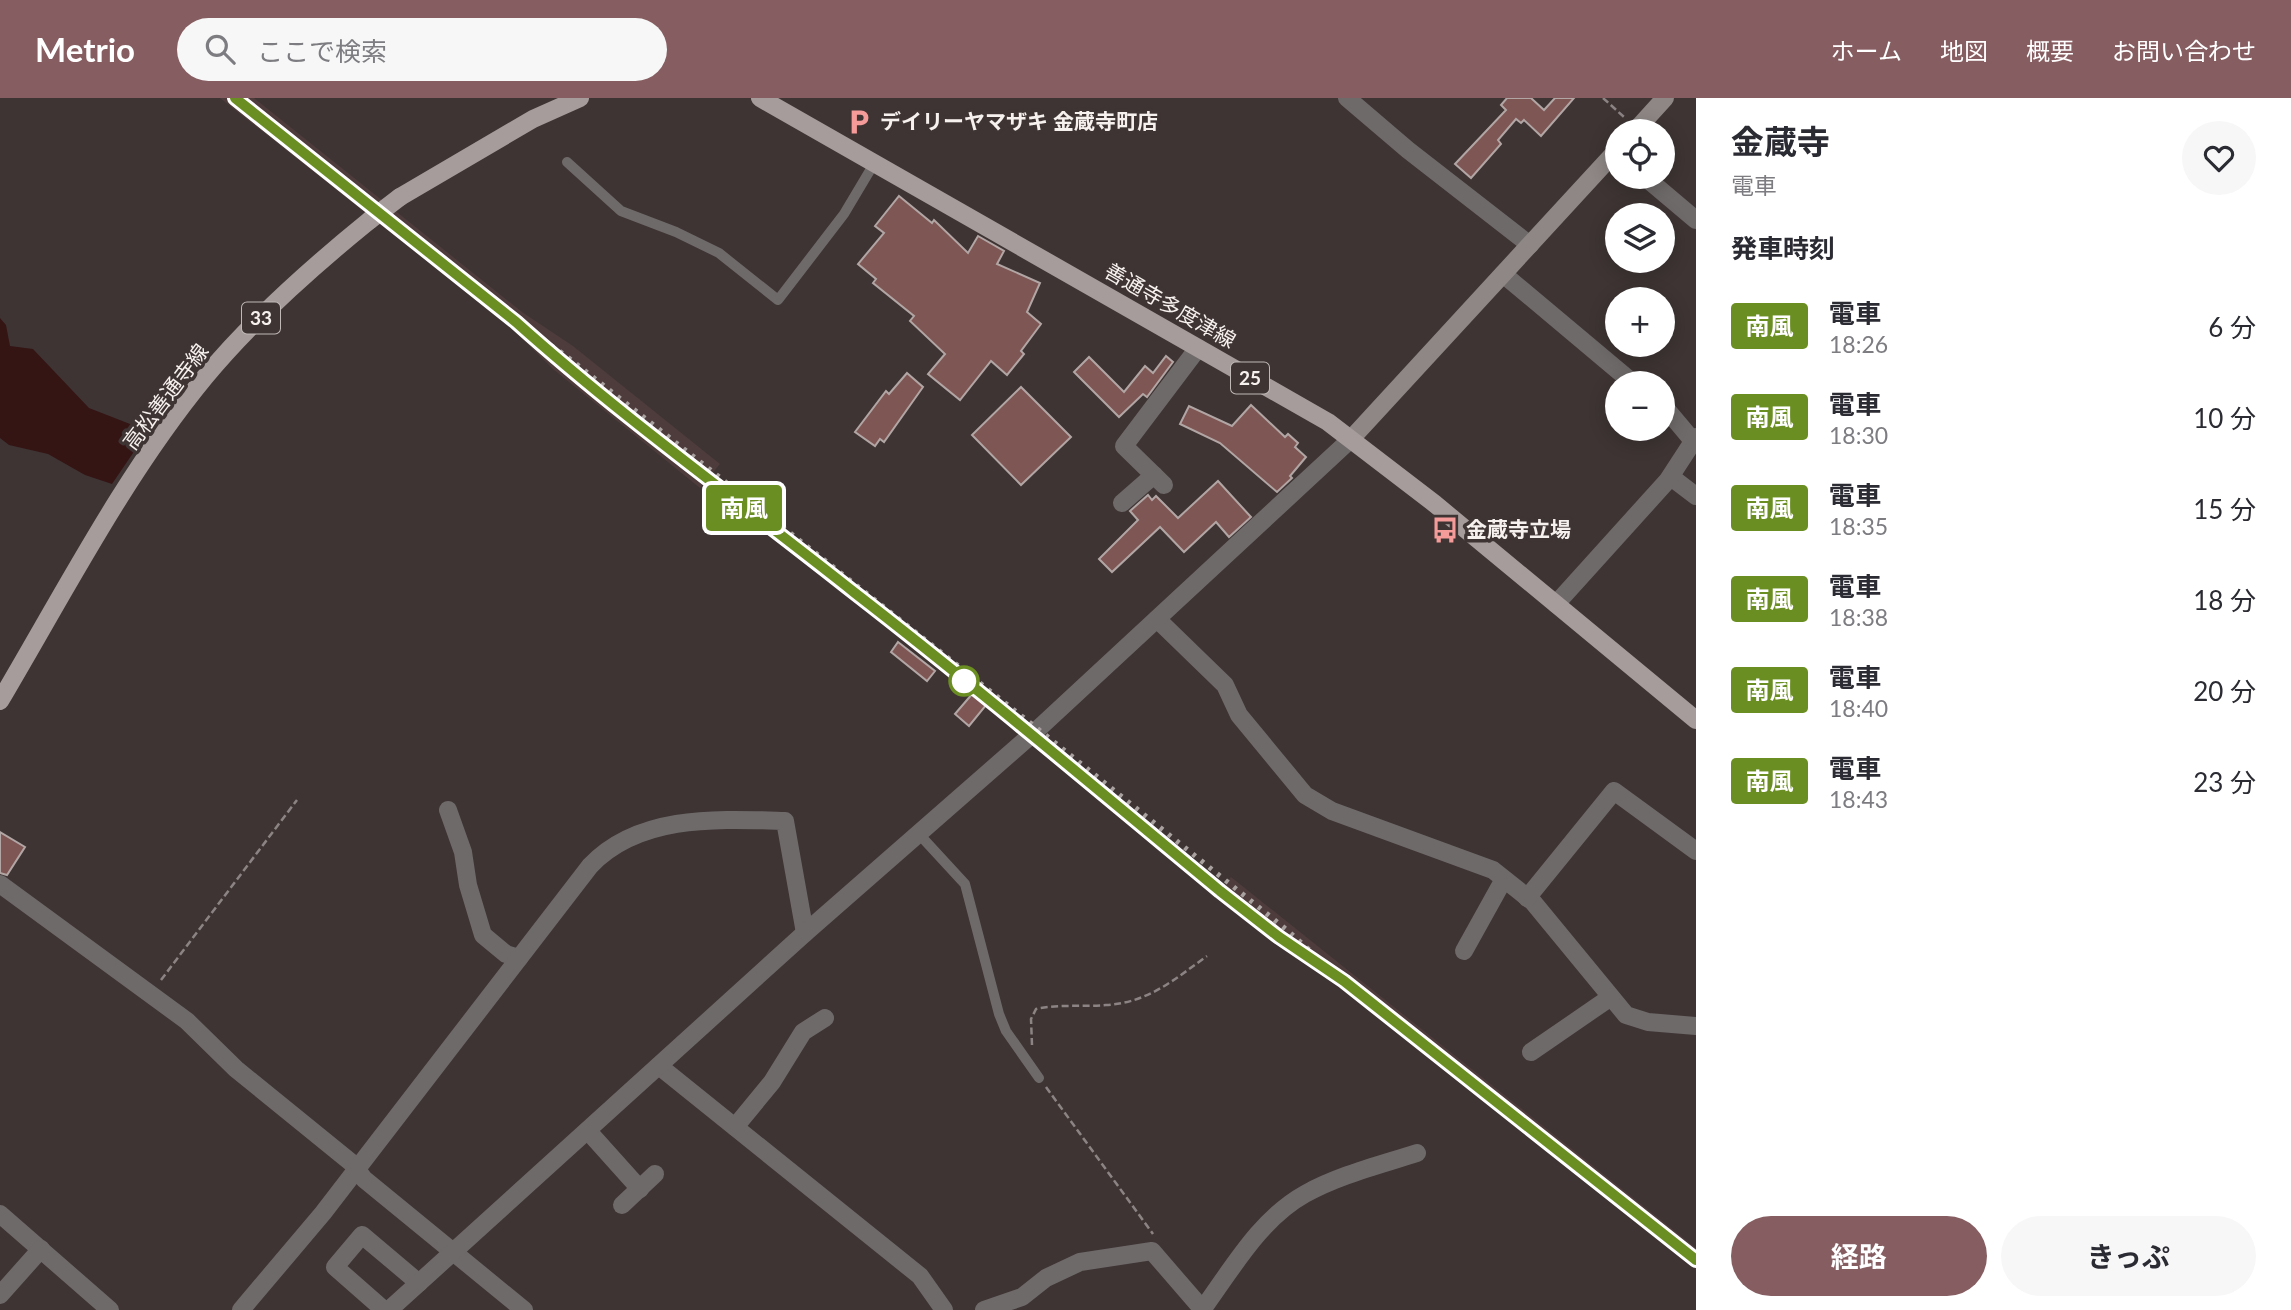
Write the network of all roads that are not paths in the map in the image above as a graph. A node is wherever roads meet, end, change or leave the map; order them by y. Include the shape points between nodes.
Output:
1 (561, 98) edge
2 (580, 98) edge
3 (760, 98) edge
4 (1347, 98) edge
5 (1665, 98) edge
6 (533, 119) junction
7 (1646, 119) edge
8 (568, 162) dead end
9 (875, 162) junction
10 (1605, 165) edge
11 (1659, 189) edge
12 (1696, 220) edge
13 (1531, 244) junction
14 (1503, 274) junction
15 (1198, 348) junction
16 (1619, 371) edge
17 (1675, 418) edge
18 (1351, 439) junction
19 (1695, 439) edge
20 (1671, 477) junction
21 (1696, 496) edge
22 (1122, 503) dead end
23 (1556, 604) junction
24 (1157, 619) junction
25 (0, 701) edge
26 (1696, 720) edge
27 (448, 810) dead end
28 (918, 833) junction
29 (1696, 851) edge
30 (1504, 879) junction
31 (0, 884) edge
32 (1527, 898) junction
33 (805, 933) junction
34 (1464, 951) dead end
35 (519, 958) junction
36 (1611, 997) junction
37 (825, 1018) dead end
38 (1696, 1026) edge
39 (1531, 1052) dead end
40 (659, 1066) junction
41 (1039, 1078) road end
42 (735, 1127) junction
43 (587, 1131) junction
44 (1417, 1153) dead end
45 (356, 1169) junction
46 (655, 1174) dead end
47 (640, 1189) junction
48 (622, 1205) dead end
49 (0, 1213) edge
50 (41, 1249) junction
51 (453, 1253) junction
52 (419, 1283) junction
53 (0, 1295) edge
54 (110, 1310) edge
55 (241, 1310) edge
56 (386, 1310) edge
57 (524, 1310) edge
58 (944, 1310) edge
59 (985, 1310) edge
60 (1203, 1310) edge

1 - 6 main road
2 - 6 main road, 高松善通寺線 / 33
3 - 9 main road, 善通寺多度津線 / 25
4 - 13 street
5 - 7 street
6 - 25 main road, 高松善通寺線 / 33, bridge via 400,197 370,220 320,261 206,376 124,493
8 - 9 lane via 621,211 719,253 778,300 844,214
9 - 15 main road, 善通寺多度津線 / 25
10 - 13 street
11 - 12 street
13 - 14 street
14 - 16 street
14 - 18 street
15 - 18 main road, 善通寺多度津線 / 25
15 - 22 street via 1140,414 1124,446 1159,480
17 - 19 street
18 - 23 main road, 善通寺多度津線 / 25
18 - 24 street
19 - 20 street
20 - 21 street
20 - 23 street
23 - 26 main road, 善通寺多度津線 / 25
24 - 28 street
24 - 30 street via 1225,685 1239,715 1305,794 1332,811 1493,870
27 - 35 street via 483,934 506,954
28 - 33 street
28 - 41 lane via 965,884 999,1014
29 - 32 street via 1614,791
30 - 32 street
30 - 34 street
31 - 45 street via 187,1021 236,1069
32 - 36 street
33 - 35 street via 785,821 711,819 643,832 603,852
33 - 40 street
35 - 45 street
36 - 38 street via 1626,1015
36 - 39 street
37 - 42 street via 803,1032 772,1082
40 - 42 street
40 - 43 street
42 - 58 street via 920,1276
43 - 47 street
43 - 51 street
44 - 60 street via 1322,1185 1288,1206 1250,1244
45 - 51 street
45 - 55 street
46 - 47 street
47 - 48 street
49 - 50 street
50 - 53 street
50 - 54 street
51 - 52 street
51 - 57 street
52 - 56 street
52 - 56 street via 362,1236 335,1268
59 - 60 street via 1022,1297 1046,1278 1080,1262 1152,1251

